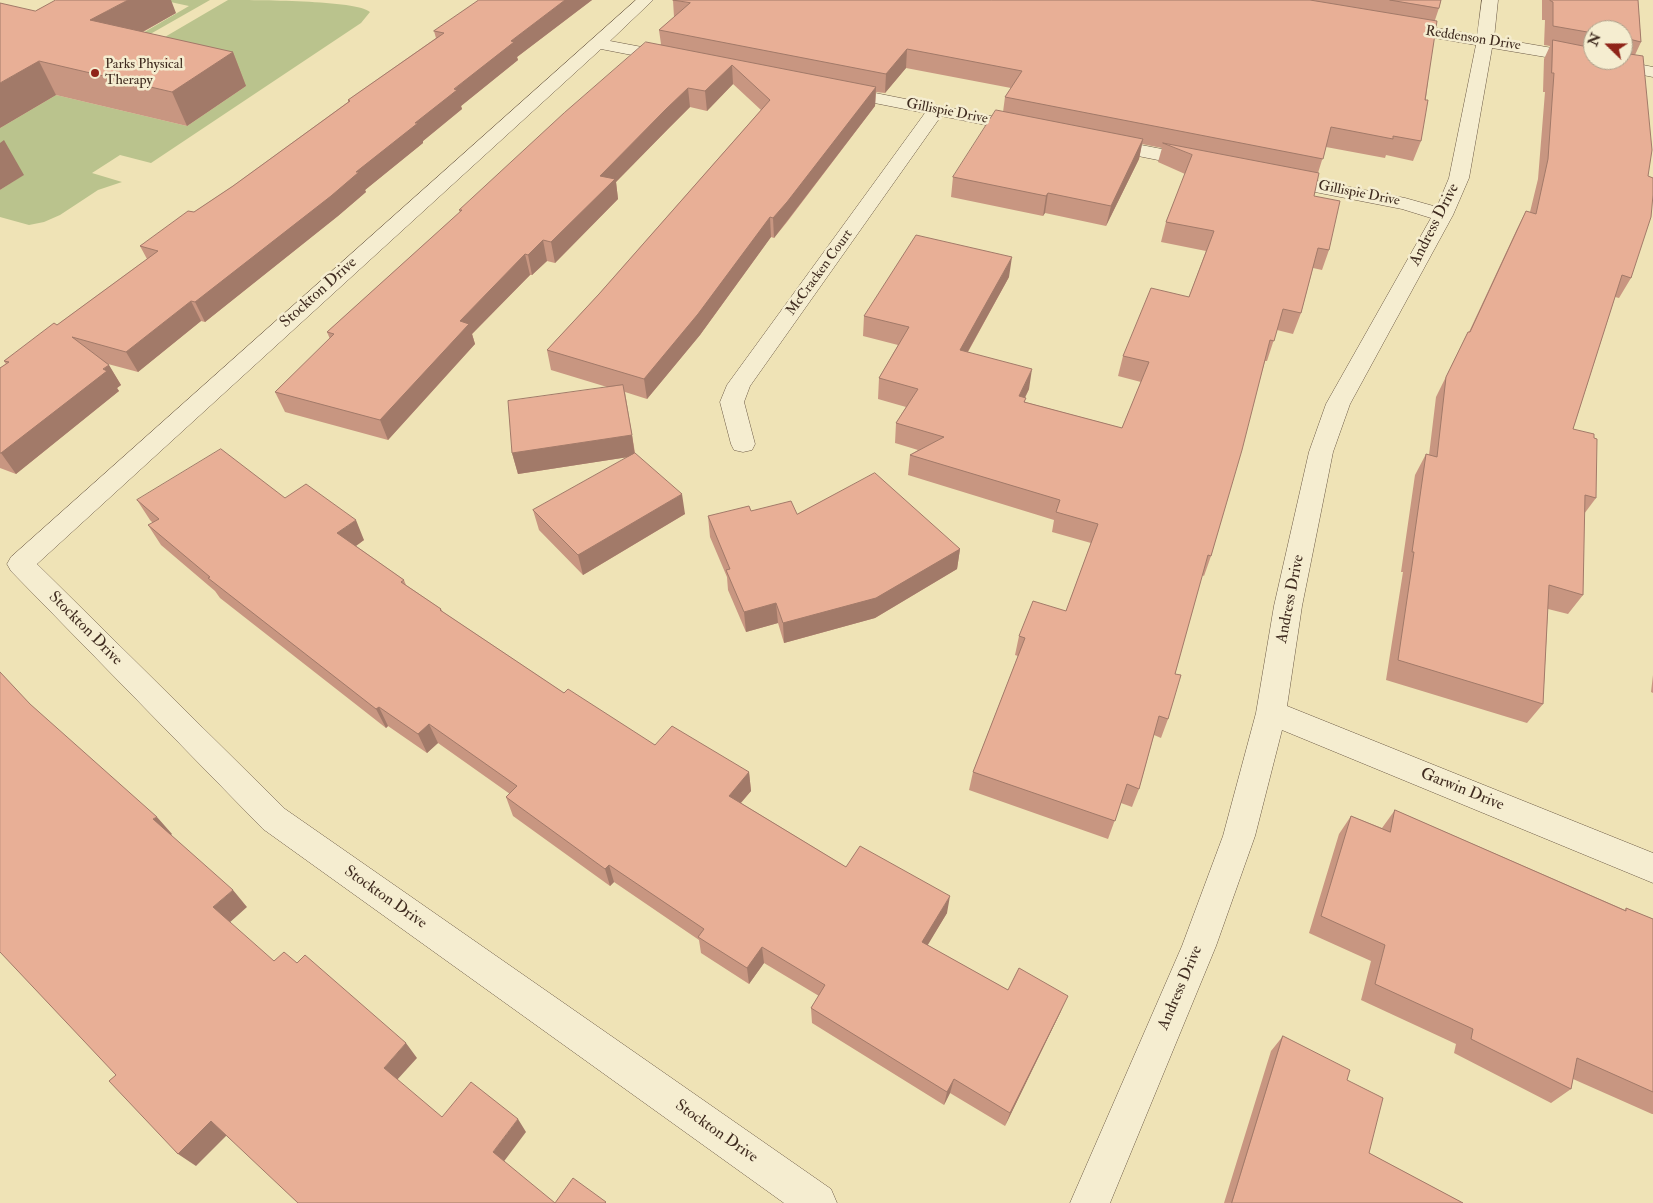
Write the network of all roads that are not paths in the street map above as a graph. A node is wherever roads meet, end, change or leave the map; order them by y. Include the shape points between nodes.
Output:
1 (645, 0) edge
2 (1490, 0) edge
3 (1389, 25) edge
4 (1485, 41) junction
5 (596, 43) junction
6 (1583, 58) edge
7 (694, 62) edge
8 (1633, 68) edge
9 (1653, 72) edge
10 (820, 87) edge
11 (936, 110) junction
12 (1044, 132) edge
13 (1093, 142) edge
14 (1220, 167) edge
15 (1259, 174) edge
16 (1443, 215) junction
17 (743, 444) dead end
18 (1271, 713) junction
19 (1653, 868) edge
20 (817, 1203) edge
21 (1090, 1203) edge

1 - 5 street, Stockton Drive
2 - 4 street, Andress Drive
3 - 4 street, Reddenson Drive
4 - 6 street, Reddenson Drive
4 - 16 street, Andress Drive via 1459,178
5 - 7 street
5 - 20 street, Stockton Drive via 20,564 274,819
8 - 9 street, Reddenson Drive
10 - 11 street, Gillispie Drive
11 - 12 street, Gillispie Drive
11 - 17 street, McCracken Court via 739,384 732,402
13 - 14 street
15 - 16 street, Gillispie Drive
16 - 18 street, Andress Drive via 1338,404 1321,452 1288,606
18 - 19 street, Garwin Drive
18 - 21 street, Andress Drive via 1239,836 1202,937

